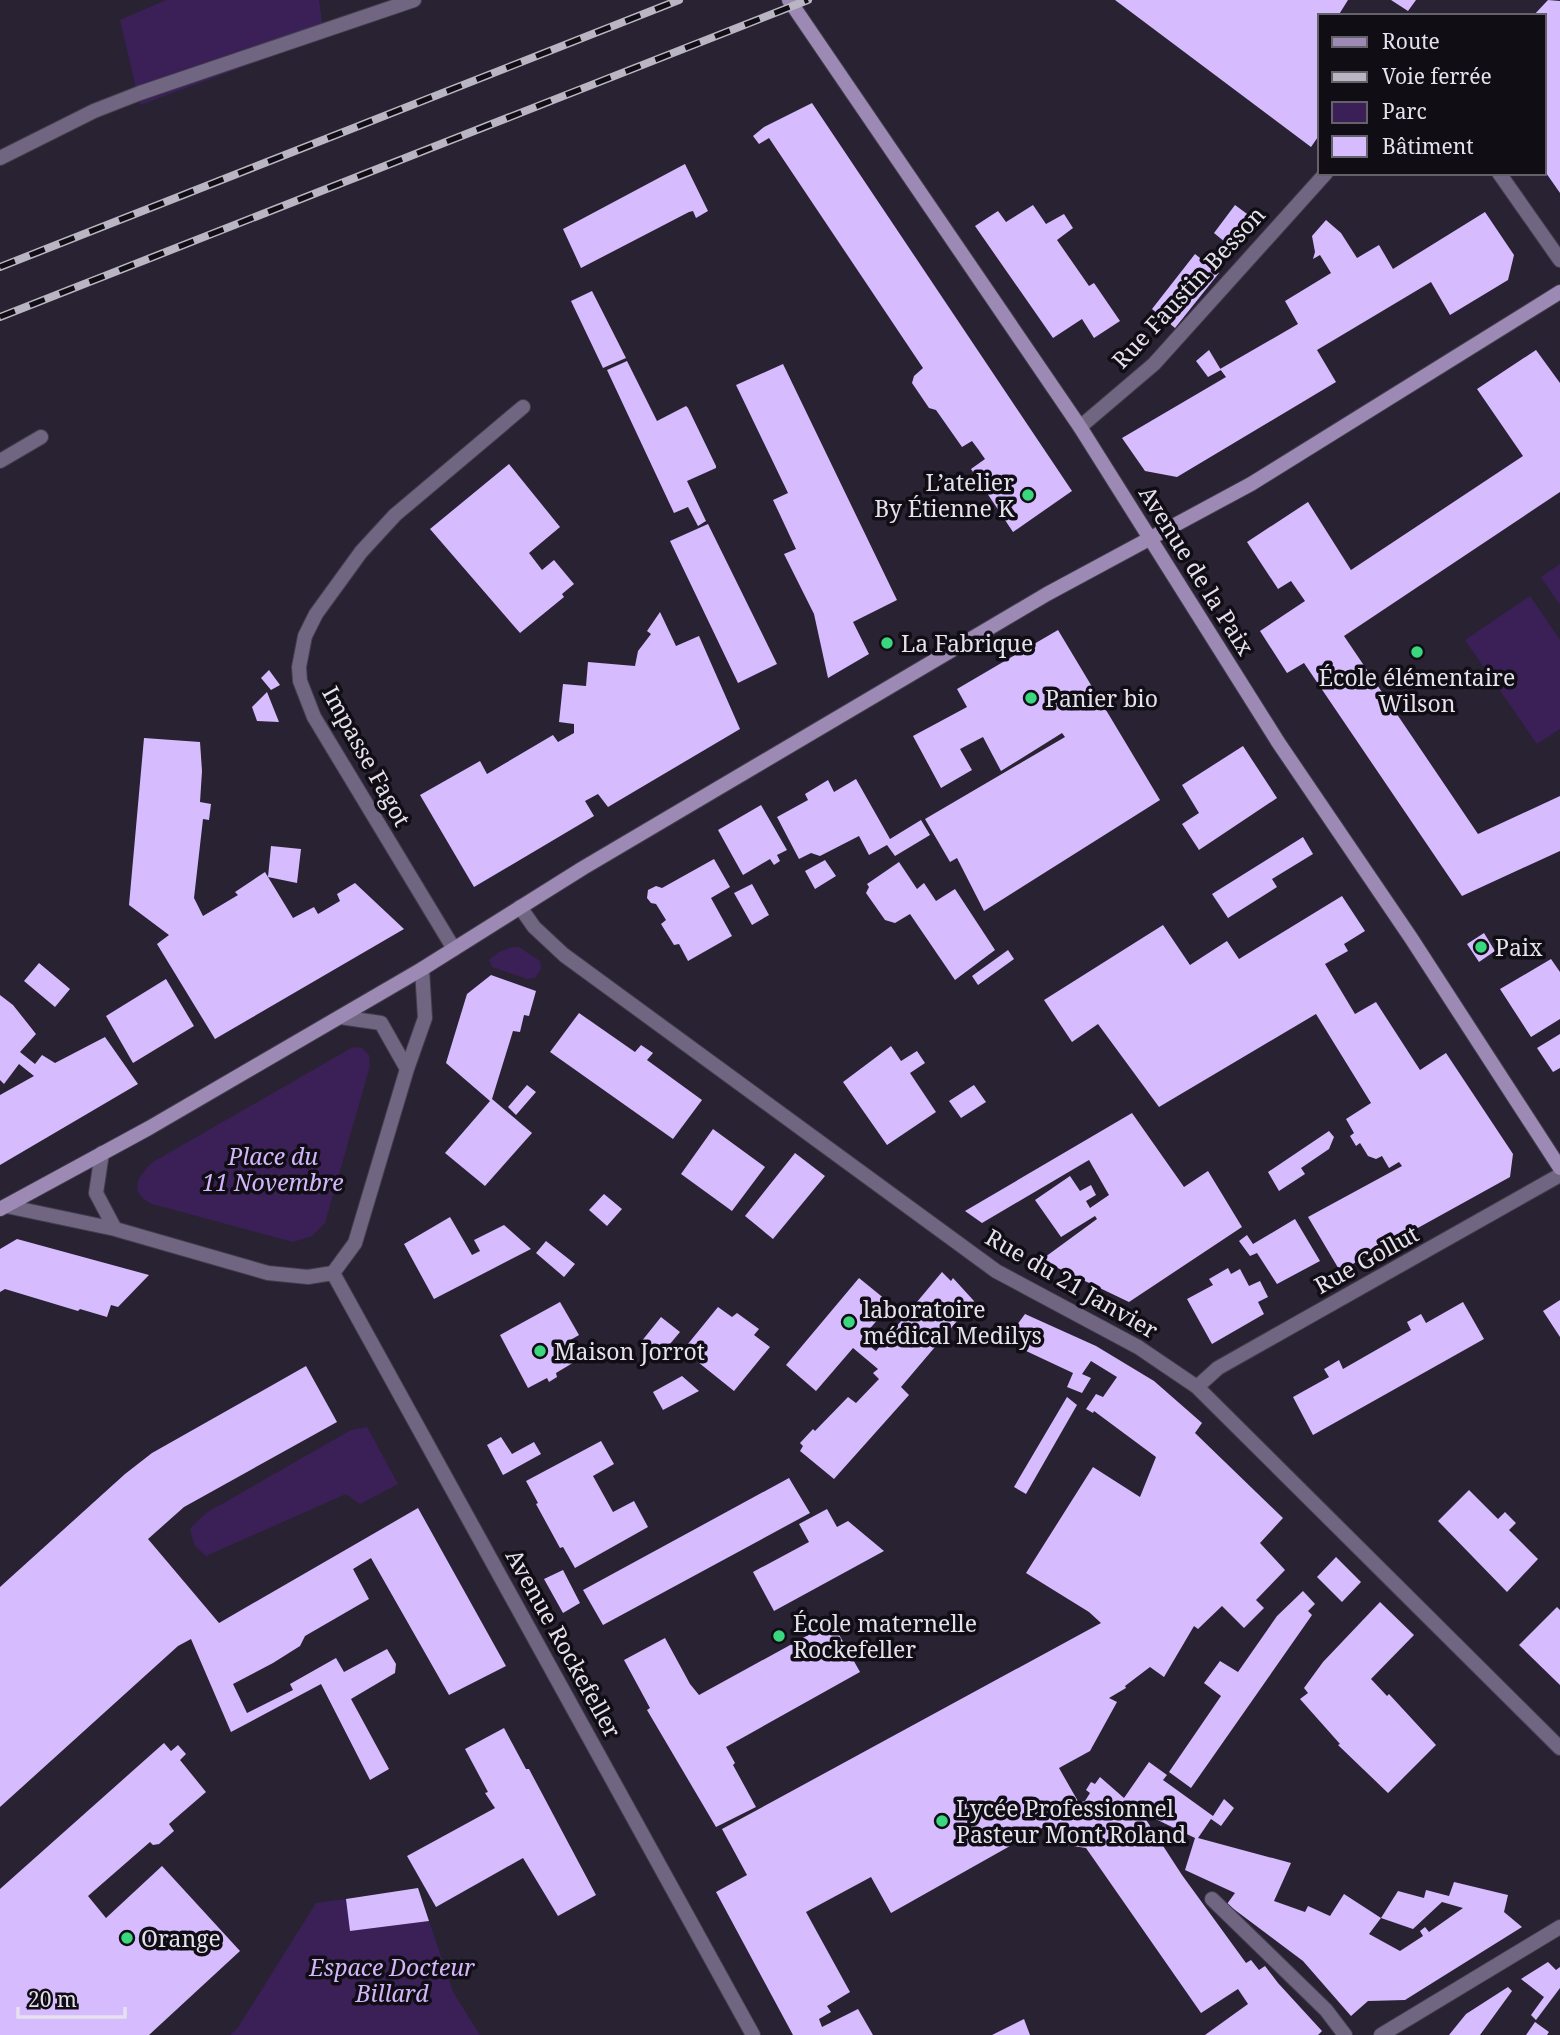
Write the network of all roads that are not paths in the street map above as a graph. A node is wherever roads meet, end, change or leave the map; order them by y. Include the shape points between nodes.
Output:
1 (414, 0) edge
2 (789, 0) edge
3 (0, 158) edge
4 (1324, 175) edge
5 (1500, 175) edge
6 (1560, 260) edge
7 (1560, 292) edge
8 (523, 407) dead end
9 (1080, 427) junction
10 (41, 437) dead end
11 (0, 461) edge
12 (1151, 538) junction
13 (520, 907) junction
14 (454, 949) junction
15 (422, 969) junction
16 (340, 1017) junction
17 (407, 1069) junction
18 (102, 1153) junction
19 (1560, 1168) edge
20 (1560, 1175) edge
21 (3, 1208) edge
22 (115, 1229) junction
23 (334, 1273) junction
24 (1197, 1387) junction
25 (1560, 1748) edge
26 (1212, 1899) dead end
27 (1560, 1927) edge
28 (753, 2035) edge
29 (1345, 2035) edge
30 (1381, 2035) edge

1 - 3 street via 140,93
2 - 9 main road, Avenue de la Paix
4 - 9 street, Rue Faustin Besson via 1154,364
5 - 6 street
7 - 12 main road via 1251,484
8 - 14 street, Impasse Fagot via 395,516 361,552 316,614 300,654 300,681 314,717
9 - 12 main road, Avenue de la Paix
10 - 11 street
12 - 13 main road via 1026,607
12 - 19 main road, Avenue de la Paix via 1278,742
13 - 14 main road
13 - 24 street, Rue du 21 Janvier via 534,928 564,955 996,1271 1138,1347
14 - 15 main road
15 - 16 main road
15 - 17 street via 425,1018
16 - 17 street via 381,1023
16 - 18 main road
17 - 23 street via 355,1242
18 - 21 main road
18 - 22 street via 96,1193
20 - 24 street, Rue Gollut via 1218,1368
21 - 22 street
22 - 23 street via 268,1273 308,1277
23 - 28 street, Avenue Rockefeller
24 - 25 street, Rue du 21 Janvier
26 - 29 street via 1326,2010
27 - 30 street

